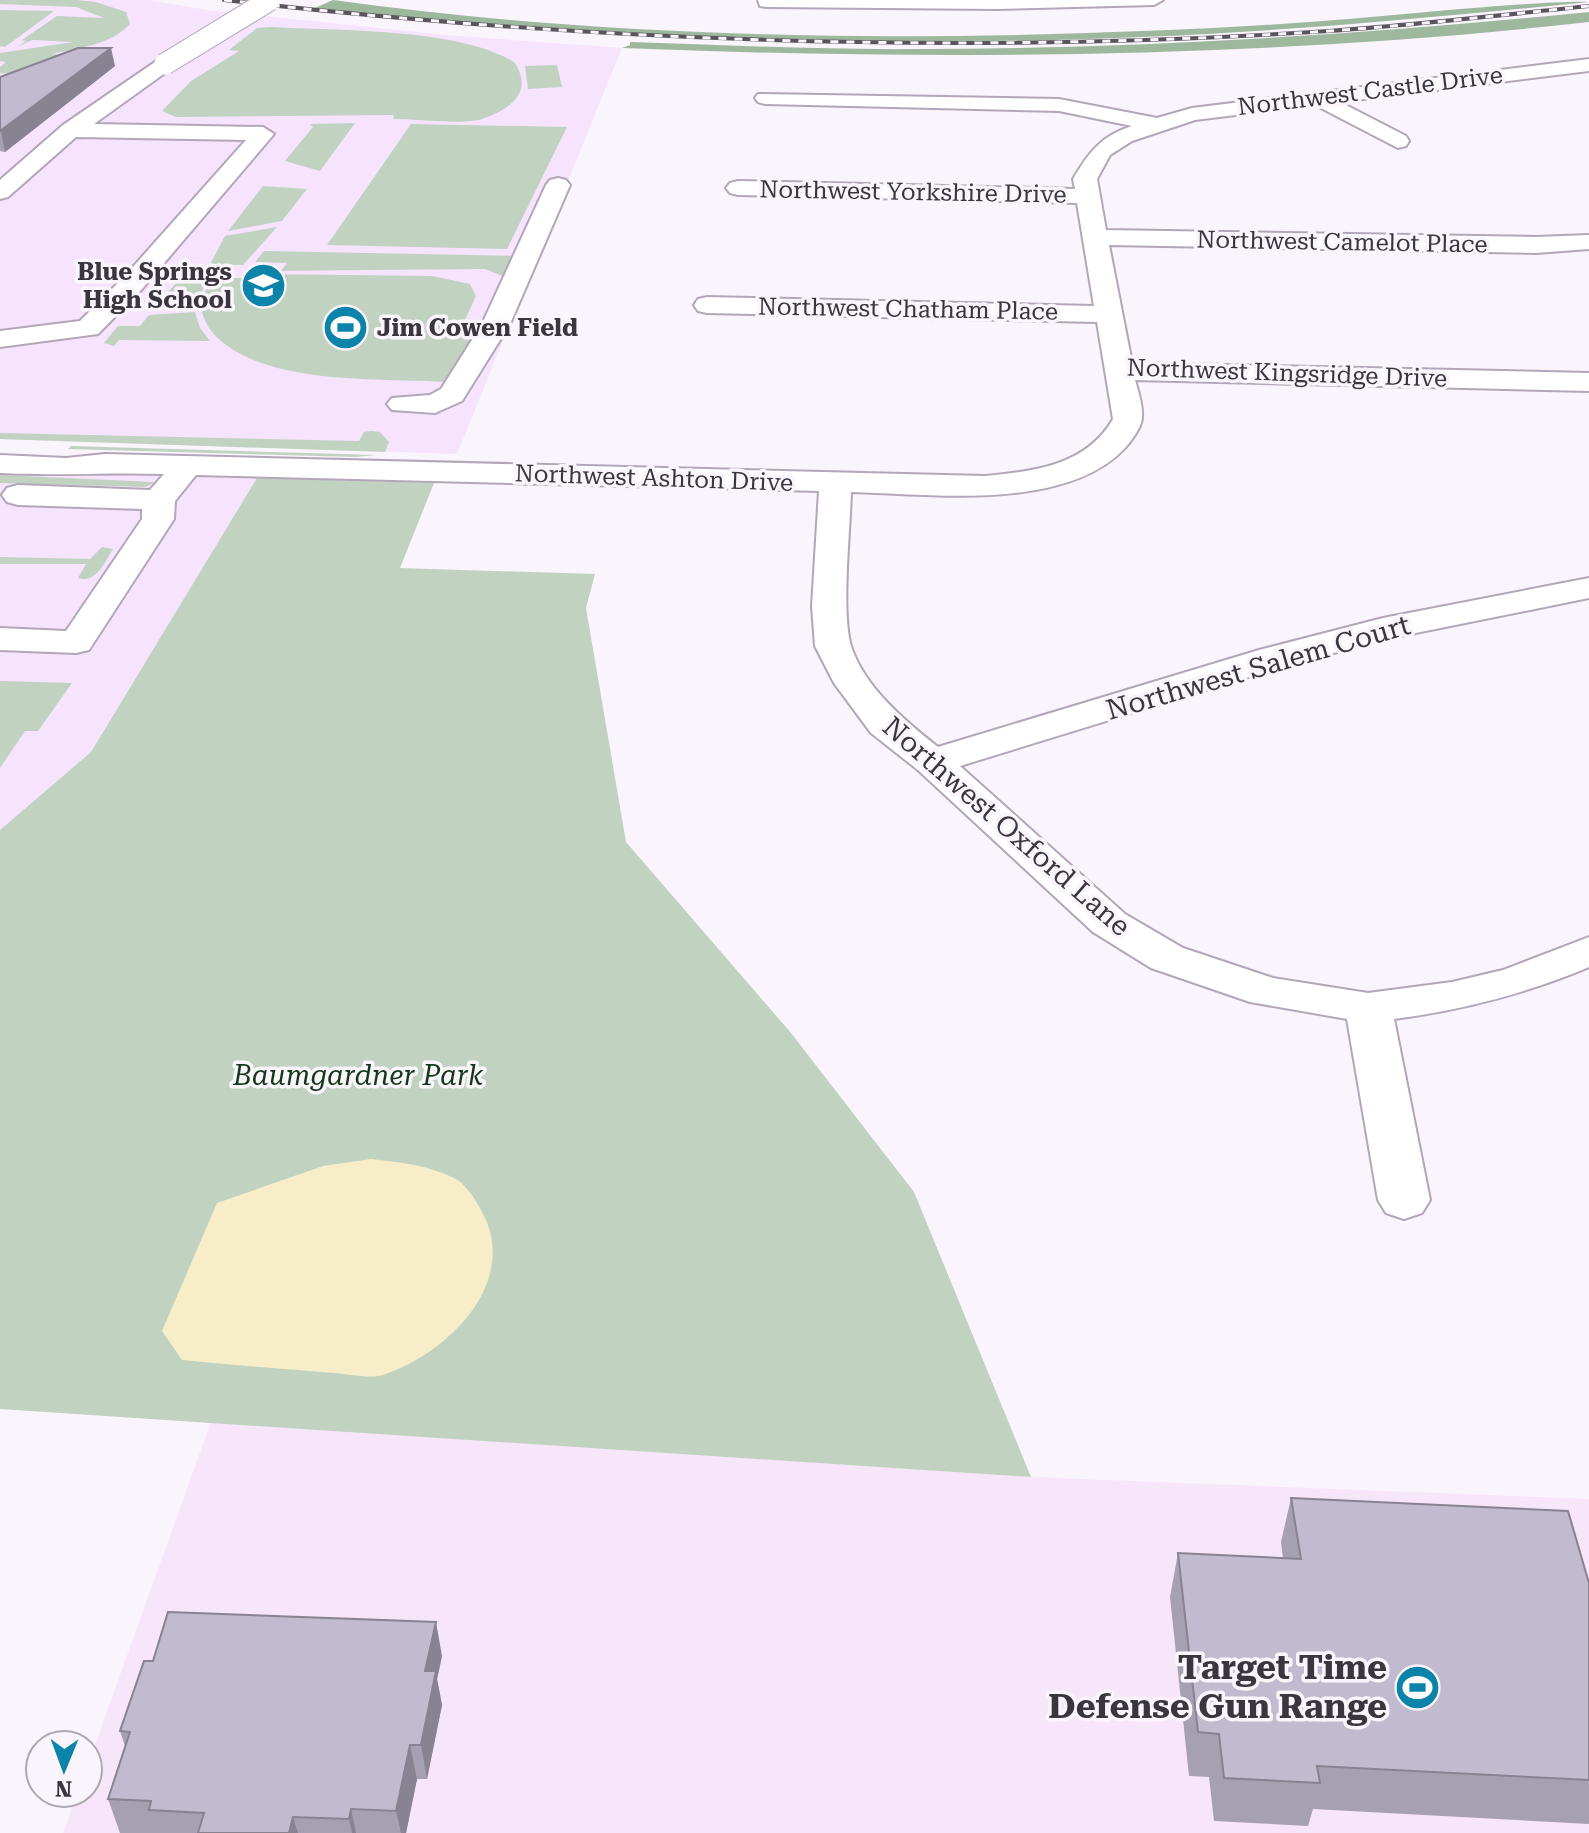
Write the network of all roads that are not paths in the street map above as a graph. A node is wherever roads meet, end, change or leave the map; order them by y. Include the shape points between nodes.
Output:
1 (270, 0) edge
2 (1154, 0) edge
3 (766, 2) edge
4 (1589, 65) edge
5 (1315, 97) junction
6 (765, 98) dead end
7 (1153, 124) junction
8 (71, 130) junction
9 (1398, 141) dead end
10 (0, 157) edge
11 (36, 160) junction
12 (558, 185) dead end
13 (738, 188) dead end
14 (0, 192) edge
15 (1088, 196) junction
16 (1095, 237) junction
17 (1589, 242) edge
18 (707, 305) dead end
19 (1108, 314) junction
20 (88, 328) junction
21 (3, 340) edge
22 (68, 354) dead end
23 (1118, 371) junction
24 (1589, 382) edge
25 (404, 429) junction
26 (0, 449) edge
27 (105, 463) junction
28 (0, 464) edge
29 (188, 465) junction
30 (835, 483) junction
31 (0, 495) edge
32 (159, 500) junction
33 (1589, 588) edge
34 (0, 639) edge
35 (932, 762) junction
36 (1589, 951) edge
37 (1368, 1008) junction
38 (1404, 1200) dead end

1 - 8 street, bridge
2 - 3 street
4 - 5 street, Northwest Castle Drive
5 - 7 street, Northwest Castle Drive via 1235,106
5 - 9 street
6 - 7 street via 1059,105
7 - 15 street via 1101,151 1085,179
8 - 11 street
8 - 20 street via 263,134
10 - 11 street
11 - 14 street
12 - 25 street via 496,324 452,395
13 - 15 street, Northwest Yorkshire Drive
15 - 16 street, Northwest Kingsridge Drive
16 - 17 street, Northwest Camelot Place
16 - 19 street, Northwest Kingsridge Drive
18 - 19 street, Northwest Chatham Place
19 - 23 street, Northwest Kingsridge Drive
20 - 21 street
20 - 22 street
23 - 24 street, Northwest Kingsridge Drive
23 - 30 street, Northwest Ashton Drive via 1128,419 1120,439 1102,456 1066,472 985,486
25 - 29 street, Northwest Ashton Drive
25 - 30 street, Northwest Ashton Drive
26 - 27 street, Northwest Ashton Drive via 80,454
27 - 28 street, Northwest Ashton Drive
27 - 29 street, Northwest Ashton Drive
29 - 32 street
30 - 35 street, Northwest Oxford Lane via 833,646 885,725
31 - 32 street
32 - 34 street via 158,519 76,642
33 - 35 street, Northwest Salem Court via 1383,629 1272,658
35 - 37 street, Northwest Oxford Lane via 1109,923 1167,958 1266,992
36 - 37 street, Northwest Oxford Lane via 1518,980 1452,997
37 - 38 street

